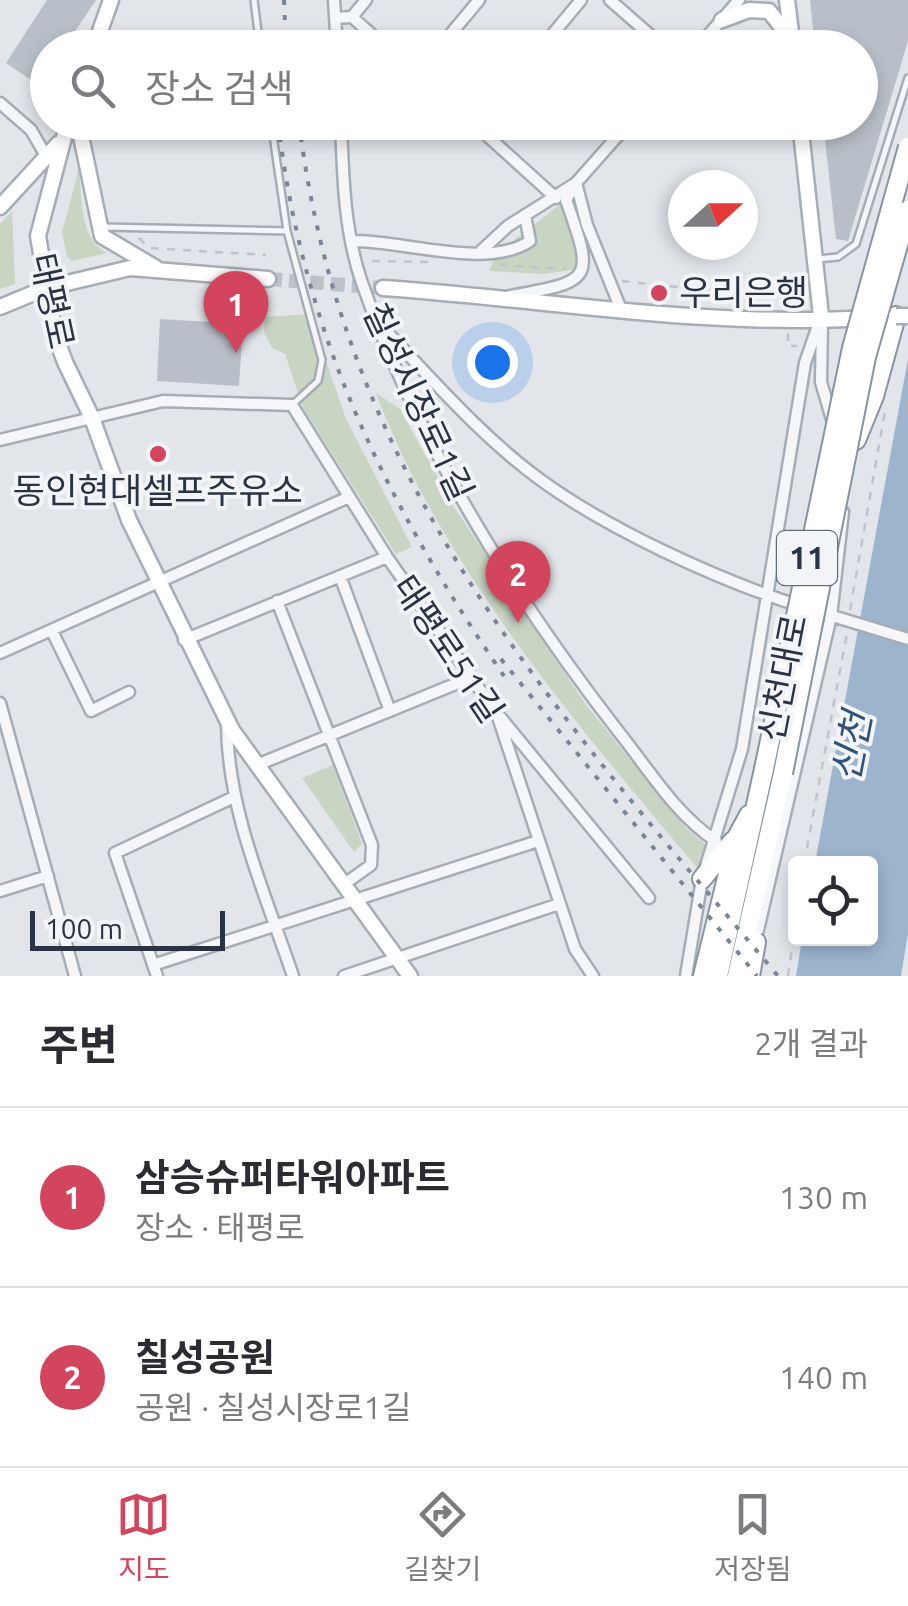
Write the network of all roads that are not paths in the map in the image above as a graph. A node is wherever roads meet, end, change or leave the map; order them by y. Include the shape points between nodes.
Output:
1 (110, 0) edge
2 (254, 0) edge
3 (334, 0) edge
4 (366, 0) edge
5 (480, 0) edge
6 (581, 0) edge
7 (610, 0) edge
8 (740, 0) edge
9 (787, 0) edge
10 (352, 16) junction
11 (335, 18) junction
12 (722, 20) junction
13 (100, 30) edge
14 (258, 30) edge
15 (336, 30) edge
16 (367, 30) edge
17 (455, 30) edge
18 (556, 30) edge
19 (644, 30) edge
20 (713, 30) edge
21 (782, 30) edge
22 (790, 30) edge
23 (908, 78) edge
24 (0, 103) edge
25 (30, 128) edge
26 (37, 140) edge
27 (62, 140) joint
28 (82, 140) edge
29 (274, 140) edge
30 (342, 140) edge
31 (493, 140) edge
32 (614, 140) edge
33 (802, 140) edge
34 (908, 147) edge
35 (46, 156) junction
36 (576, 183) junction
37 (556, 198) junction
38 (0, 207) edge
39 (908, 210) edge
40 (525, 216) junction
41 (100, 226) junction
42 (287, 231) junction
43 (352, 241) junction
44 (481, 252) junction
45 (815, 259) junction
46 (161, 271) junction
47 (268, 279) tunnel mouth
48 (46, 288) junction
49 (383, 288) tunnel mouth
50 (509, 296) junction
51 (0, 307) edge
52 (623, 313) junction
53 (822, 316) junction
54 (902, 316) edge
55 (379, 324) junction
56 (292, 405) junction
57 (92, 418) junction
58 (0, 440) edge
59 (848, 470) junction
60 (348, 497) junction
61 (387, 557) junction
62 (340, 576) junction
63 (158, 584) junction
64 (768, 596) junction
65 (277, 601) junction
66 (832, 616) junction
67 (52, 631) junction
68 (908, 639) edge
69 (184, 640) junction
70 (0, 654) edge
71 (470, 678) junction
72 (128, 692) dead end
73 (0, 703) edge
74 (390, 711) junction
75 (497, 714) junction
76 (227, 722) junction
77 (330, 735) junction
78 (256, 765) junction
79 (773, 771) junction
80 (234, 797) junction
81 (757, 802) junction
82 (772, 822) junction
83 (736, 837) junction
84 (538, 840) junction
85 (716, 841) junction
86 (48, 876) junction
87 (702, 878) junction
88 (343, 885) junction
89 (0, 890) edge
90 (649, 898) dead end
91 (354, 900) junction
92 (560, 904) junction
93 (276, 925) junction
94 (758, 930) junction
95 (398, 957) junction
96 (155, 971) edge
97 (75, 976) edge
98 (293, 976) edge
99 (344, 976) edge
100 (410, 976) edge
101 (592, 976) edge
102 (686, 976) edge
103 (703, 976) edge
104 (718, 976) edge
105 (737, 976) edge
106 (750, 976) edge

1 - 13 main road
2 - 14 lane
3 - 11 street
4 - 10 street
5 - 17 street
6 - 18 street
7 - 19 street
8 - 12 street
9 - 22 main road
10 - 11 street
10 - 16 street
11 - 15 street
12 - 20 street
12 - 21 main road via 769,11
23 - 45 lane via 856,244 838,257
24 - 25 street
26 - 35 street
27 - 35 main road
27 - 48 main road, 태평로 via 38,236
28 - 41 main road
29 - 42 lane
30 - 43 street, 칠성시장로1길
31 - 37 street
32 - 36 street
33 - 45 main road
34 - 79 highway, 신천대로 / 11, bridge via 852,348
35 - 38 main road
36 - 37 street
36 - 50 street via 566,200 584,251 580,276 571,285
36 - 52 street
37 - 40 street
39 - 79 highway, 신천대로 / 11, bridge via 866,357
40 - 44 street
40 - 44 street via 530,241 514,252
41 - 42 lane
41 - 46 main road via 102,236
42 - 56 lane via 322,360 318,381
43 - 44 street
43 - 55 street, 칠성시장로1길
45 - 53 main road
46 - 47 main road
46 - 48 main road via 130,268
48 - 51 main road
48 - 57 main road, 태평로 via 55,335
49 - 50 main road
50 - 52 main road
52 - 53 main road
53 - 54 main road, bridge
53 - 59 street via 821,382
53 - 64 street via 804,363
54 - 59 highway
55 - 64 street via 536,477 600,518
55 - 85 street, 칠성시장로1길 via 428,439 483,534 594,700 691,824
56 - 57 street via 164,401
56 - 60 street, 태평로51길
57 - 58 street
57 - 63 main road, 태평로
59 - 66 street
60 - 61 street, 태평로51길
60 - 63 street
61 - 62 street
61 - 71 street, 태평로51길
62 - 65 street
62 - 74 street
63 - 67 street
63 - 69 main road, 태평로
64 - 66 street
64 - 85 street via 742,749
65 - 69 street
65 - 77 street
66 - 68 street
66 - 94 street
67 - 70 street
67 - 72 street via 91,711
69 - 76 main road, 태평로
71 - 74 street
71 - 75 street, 태평로51길
73 - 86 street
74 - 77 street
75 - 84 street, 태평로51길
75 - 90 street
76 - 78 main road, 태평로
76 - 80 street
77 - 78 street
77 - 88 street via 372,844 371,864
78 - 88 main road, 태평로
79 - 81 highway, 신천대로
79 - 82 highway, 신천대로
80 - 93 street
80 - 96 street via 114,854
81 - 83 highway
81 - 104 highway, 신천대로
82 - 94 highway
82 - 105 highway, 신천대로
83 - 87 highway
83 - 103 highway
84 - 91 street
84 - 92 street, 태평로51길
85 - 87 street
86 - 89 street
86 - 97 street
87 - 102 street
88 - 91 main road, 태평로
91 - 93 street
91 - 95 main road, 태평로
92 - 95 street
92 - 101 street, 태평로51길
93 - 96 street
93 - 98 street
94 - 106 highway
95 - 99 street
95 - 100 main road, 태평로

